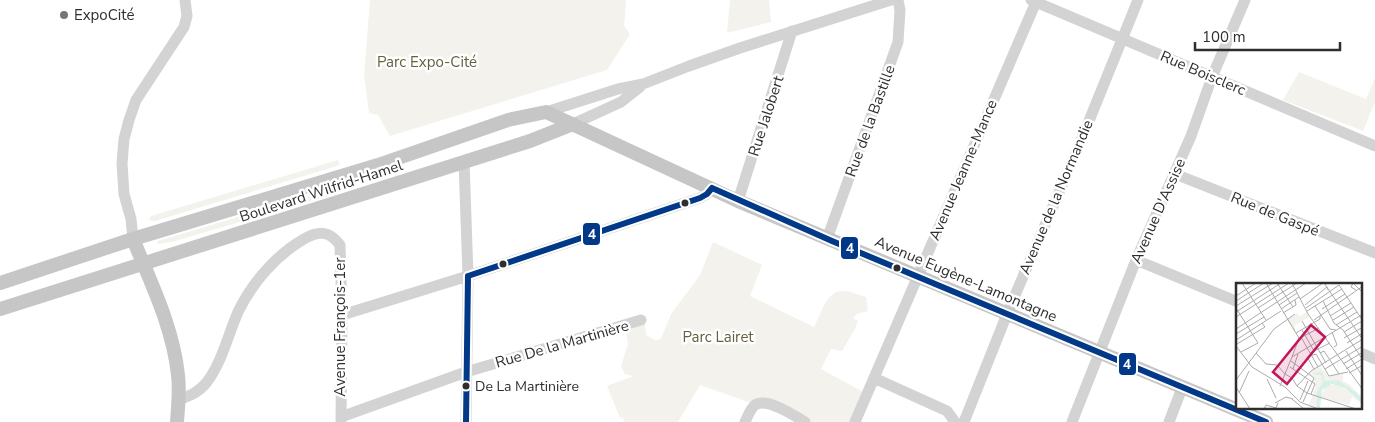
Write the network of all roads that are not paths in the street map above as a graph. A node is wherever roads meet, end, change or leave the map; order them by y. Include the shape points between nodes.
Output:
1 (185, 0) edge
2 (890, 0) edge
3 (898, 0) edge
4 (1138, 0) edge
5 (1245, 0) edge
6 (1033, 1) edge
7 (792, 31) junction
8 (1122, 38) junction
9 (1212, 77) junction
10 (643, 84) junction
11 (546, 112) junction
12 (573, 124) junction
13 (1375, 146) edge
14 (464, 161) junction
15 (1175, 174) junction
16 (712, 188) junction
17 (738, 201) junction
18 (133, 239) junction
19 (827, 239) junction
20 (1375, 253) edge
21 (1136, 260) junction
22 (143, 264) junction
23 (468, 276) junction
24 (917, 276) junction
25 (0, 283) edge
26 (1236, 301) edge
27 (0, 308) edge
28 (1006, 314) junction
29 (342, 315) junction
30 (641, 320) dead end
31 (1099, 353) junction
32 (1362, 353) edge
33 (1375, 359) edge
34 (466, 372) junction
35 (874, 378) junction
36 (1182, 388) junction
37 (178, 400) junction
38 (1236, 410) edge
39 (1236, 410) edge
40 (341, 419) edge
41 (177, 422) edge
42 (466, 422) edge
43 (746, 422) edge
44 (805, 422) edge
45 (855, 422) edge
46 (955, 422) edge
47 (964, 422) edge
48 (1072, 422) edge
49 (1169, 422) edge
50 (1266, 422) edge

1 - 18 street via 187,16 184,27 136,100 124,139 124,194
2 - 7 street, Boulevard Wilfrid-Hamel
3 - 19 street, Rue de la Bastille via 898,42
4 - 8 street, Avenue de la Normandie
5 - 9 street, Avenue D'Assise
6 - 8 street, Rue Boisclerc
6 - 24 street, Avenue Jeanne-Mance
7 - 10 street, Boulevard Wilfrid-Hamel
7 - 17 street, Rue Jalobert
8 - 9 street, Rue Boisclerc
8 - 28 street, Avenue de la Normandie
9 - 13 street, Rue Boisclerc
9 - 15 street, Avenue D'Assise
10 - 11 street, Boulevard Wilfrid-Hamel
10 - 12 street, Boulevard Wilfrid-Hamel via 620,102
11 - 12 main road, Avenue Eugène-Lamontagne
11 - 18 main road, Boulevard Wilfrid-Hamel via 508,120 378,165
12 - 14 main road, Boulevard Wilfrid-Hamel
12 - 16 main road, Avenue Eugène-Lamontagne
14 - 22 main road, Boulevard Wilfrid-Hamel
14 - 23 street
15 - 20 street, Rue de Gaspé
15 - 21 street, Avenue D'Assise
16 - 17 main road, Avenue Eugène-Lamontagne
16 - 23 street via 700,198
17 - 19 main road, Avenue Eugène-Lamontagne
18 - 22 main road
18 - 25 main road, Boulevard Wilfrid-Hamel
19 - 24 main road, Avenue Eugène-Lamontagne
21 - 26 street
21 - 31 street, Avenue D'Assise
22 - 27 main road, Boulevard Wilfrid-Hamel
22 - 37 main road via 168,326 178,370
23 - 29 street
23 - 34 street
24 - 28 main road, Avenue Eugène-Lamontagne
24 - 35 street, Avenue Jeanne-Mance
28 - 31 main road, Avenue Eugène-Lamontagne
28 - 47 street, Avenue de la Normandie
29 - 37 street, Avenue François-1er via 340,245 336,239 322,232 312,234 296,243 263,272 238,313 207,382 194,394
29 - 40 street, Avenue François-1er
30 - 34 street, Rue De la Martinière
31 - 36 main road, Avenue Eugène-Lamontagne
31 - 48 street, Avenue D'Assise
32 - 33 street
34 - 40 street, Rue De la Martinière
34 - 42 street
35 - 45 street, Avenue Jeanne-Mance
35 - 46 street via 947,412
36 - 39 main road, Avenue Eugène-Lamontagne
36 - 49 street
37 - 41 main road
38 - 50 main road, Avenue Eugène-Lamontagne
43 - 44 street via 751,410 761,403 789,412

